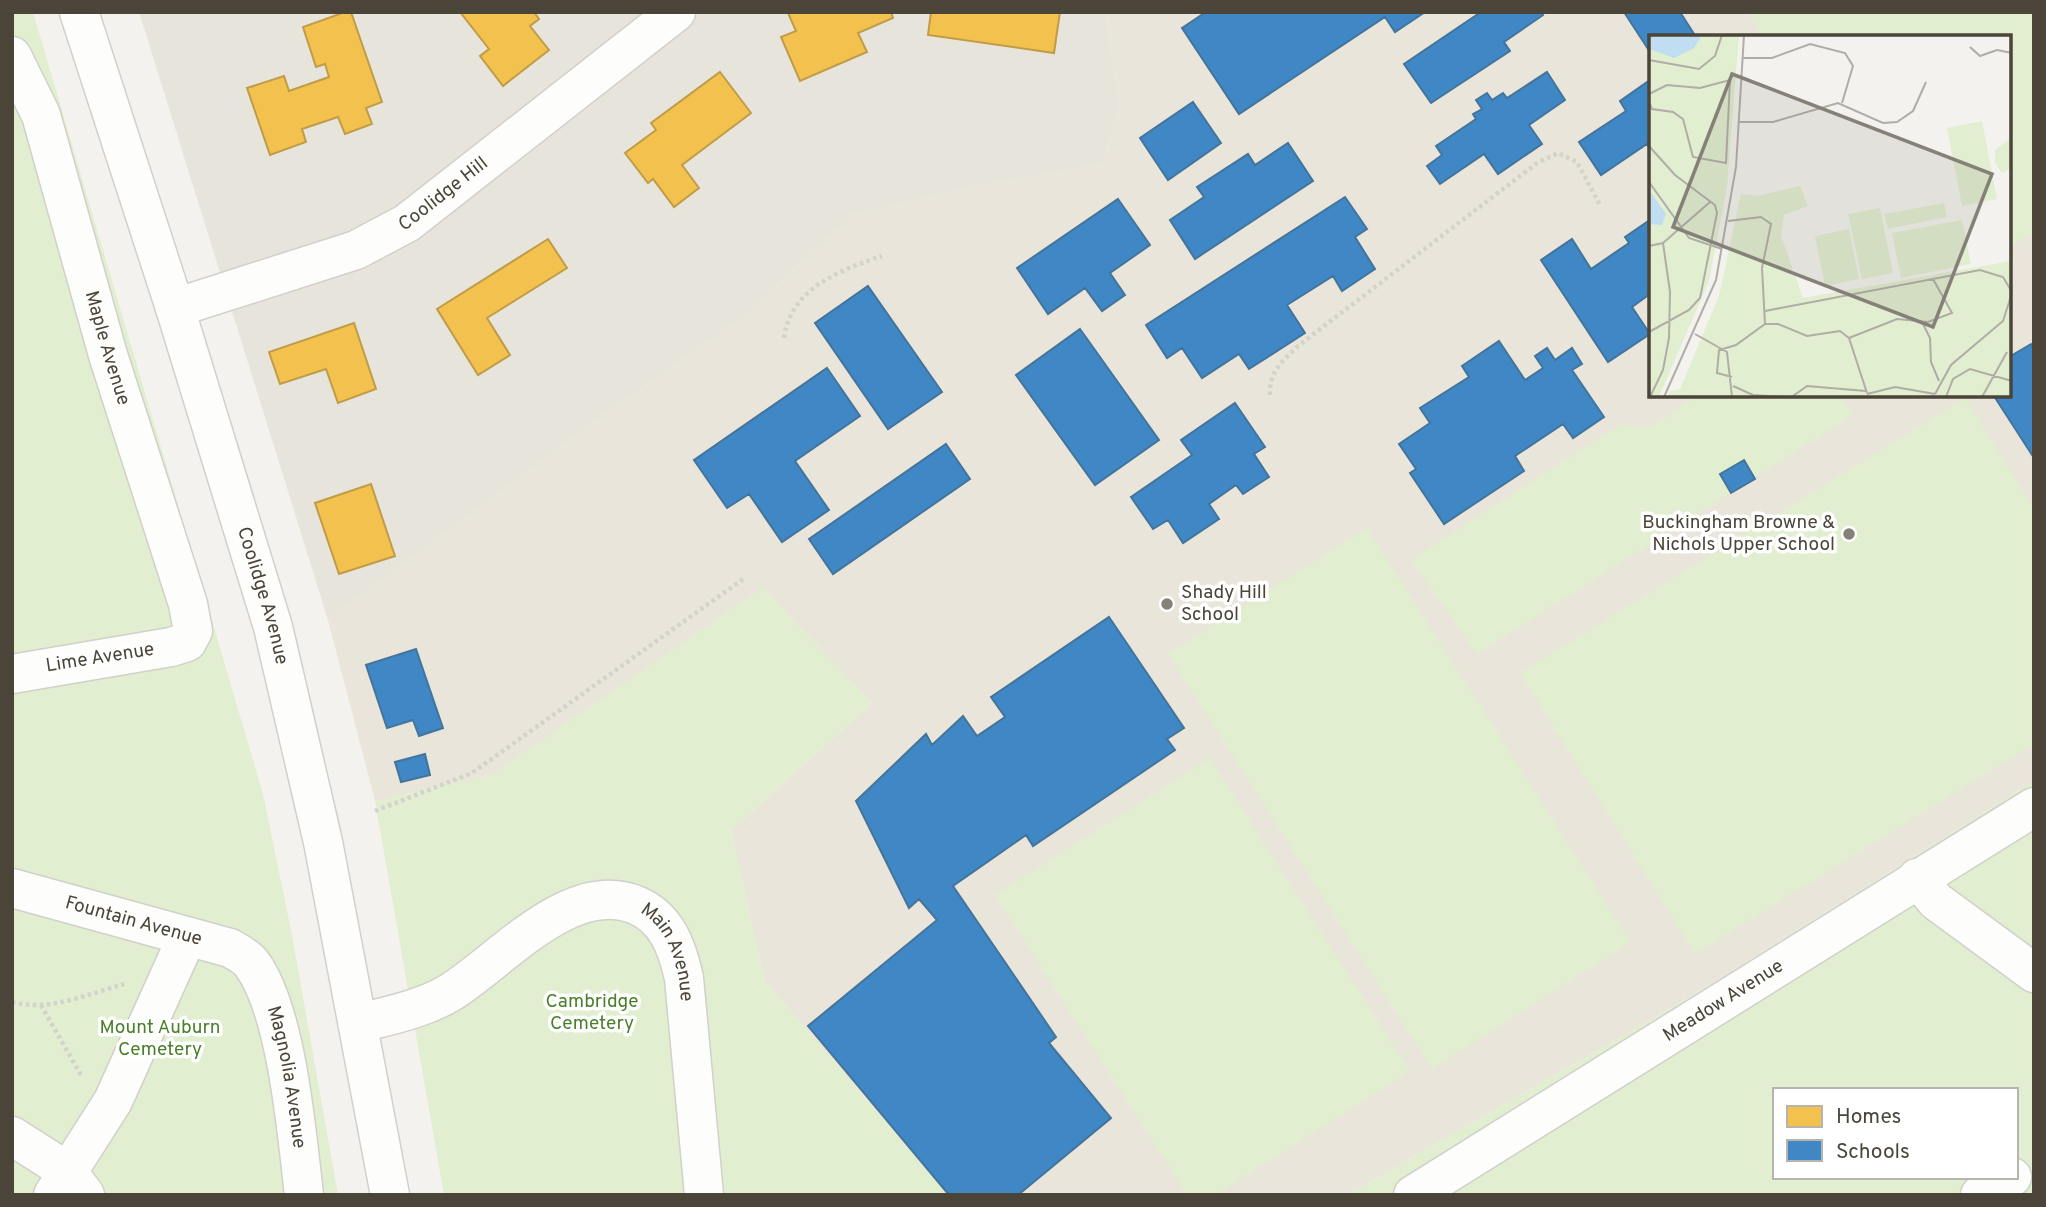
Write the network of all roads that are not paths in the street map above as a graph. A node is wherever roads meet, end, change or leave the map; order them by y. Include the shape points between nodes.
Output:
1 (79, 12) edge
2 (676, 12) edge
3 (12, 56) edge
4 (175, 308) junction
5 (187, 642) joint
6 (12, 674) edge
7 (2034, 807) edge
8 (1917, 878) junction
9 (12, 888) edge
10 (179, 953) junction
11 (251, 962) joint
12 (2034, 973) edge
13 (360, 1023) junction
14 (12, 1136) edge
15 (2034, 1163) edge
16 (2018, 1173) edge
17 (2009, 1179) edge
18 (68, 1187) edge
19 (304, 1195) edge
20 (390, 1195) edge
21 (704, 1195) edge
22 (1413, 1195) edge
23 (1980, 1195) edge

1 - 4 street, Coolidge Avenue
2 - 4 street, Coolidge Hill via 407,223 356,250
3 - 5 street, Maple Avenue via 41,115 108,355 188,604 193,631
4 - 13 street, Coolidge Avenue via 273,627
5 - 6 street, Lime Avenue
7 - 8 street, Meadow Avenue
8 - 12 street via 1936,901
8 - 22 street, Meadow Avenue
9 - 10 street, Fountain Avenue
10 - 11 street, Fountain Avenue via 230,948
10 - 18 street
11 - 19 street, Magnolia Avenue via 268,996 287,1068
13 - 20 street, Coolidge Avenue
13 - 21 street, Main Avenue via 451,992 554,916 577,905 602,899 626,901 649,910 678,950 684,978
14 - 18 street
15 - 16 street
17 - 23 street

